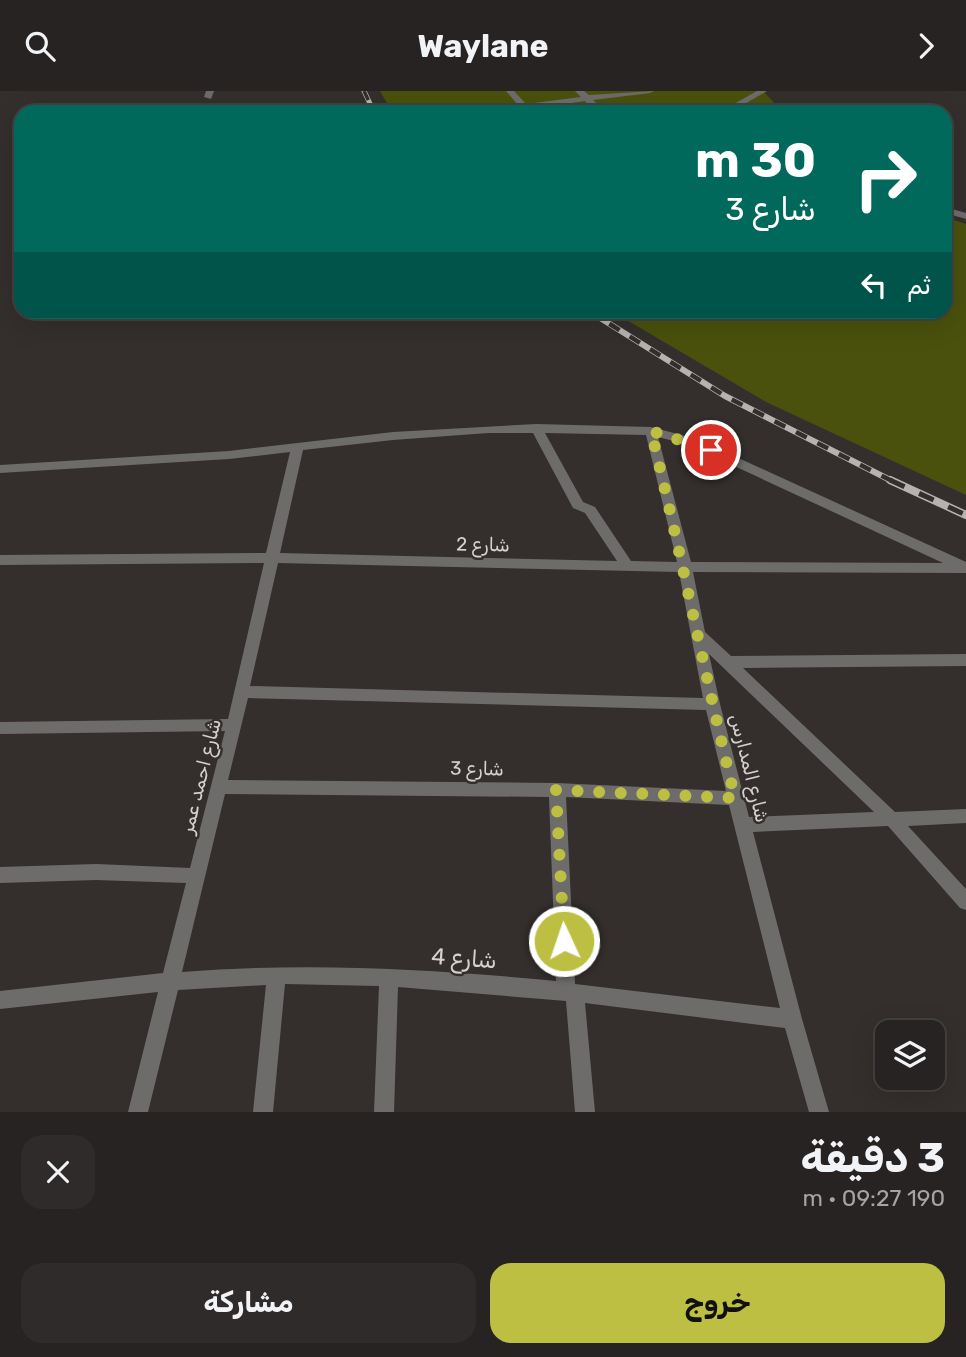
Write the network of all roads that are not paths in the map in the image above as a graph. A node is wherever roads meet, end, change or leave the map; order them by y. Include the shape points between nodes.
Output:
1 (510, 91) edge
2 (579, 91) edge
3 (650, 91) edge
4 (763, 91) edge
5 (587, 98) junction
6 (523, 105) edge
7 (549, 105) edge
8 (594, 105) edge
9 (745, 105) edge
10 (536, 428) junction
11 (651, 431) junction
12 (297, 449) junction
13 (0, 469) edge
14 (274, 558) junction
15 (0, 560) edge
16 (627, 566) junction
17 (685, 567) junction
18 (966, 568) edge
19 (697, 633) junction
20 (966, 660) edge
21 (729, 662) junction
22 (242, 692) junction
23 (712, 703) junction
24 (234, 725) junction
25 (0, 728) edge
26 (219, 787) junction
27 (556, 790) junction
28 (735, 798) junction
29 (966, 816) edge
30 (892, 819) junction
31 (742, 825) junction
32 (0, 874) edge
33 (197, 876) junction
34 (966, 902) edge
35 (276, 976) junction
36 (389, 978) junction
37 (172, 980) junction
38 (571, 993) junction
39 (0, 1000) edge
40 (792, 1019) junction
41 (138, 1112) edge
42 (262, 1112) edge
43 (384, 1112) edge
44 (584, 1112) edge
45 (819, 1112) edge

1 - 6 street
2 - 5 street
3 - 5 street
4 - 9 street
5 - 7 street
5 - 8 street
10 - 11 street
10 - 12 street via 405,435
10 - 16 street via 578,505 590,510
11 - 17 street, شارع المدارس
11 - 18 street via 693,442
12 - 13 street
12 - 14 street, شارع احمد عمر
14 - 15 street, شارع 2
14 - 16 street, شارع 2
14 - 22 street, شارع احمد عمر
16 - 17 street, شارع 2
17 - 18 street, شارع 2
17 - 19 street, شارع المدارس
19 - 21 street
19 - 23 street, شارع المدارس
20 - 21 street
21 - 30 street
22 - 23 street
22 - 24 street, شارع احمد عمر
23 - 28 street, شارع المدارس
24 - 25 street
24 - 26 street, شارع احمد عمر
26 - 27 street, شارع 3
26 - 33 street, شارع احمد عمر
27 - 28 street, شارع 3
27 - 38 street
28 - 31 street, شارع المدارس
29 - 30 street
30 - 31 street
30 - 34 street
31 - 40 street, شارع المدارس
32 - 33 street
33 - 37 street, شارع احمد عمر
35 - 36 street, شارع 4
35 - 37 street, شارع 4
35 - 42 street
36 - 38 street, شارع 4
36 - 43 street
37 - 39 street, شارع 4
37 - 41 street, شارع احمد عمر
38 - 40 street, شارع 4
38 - 44 street
40 - 45 street, شارع المدارس

